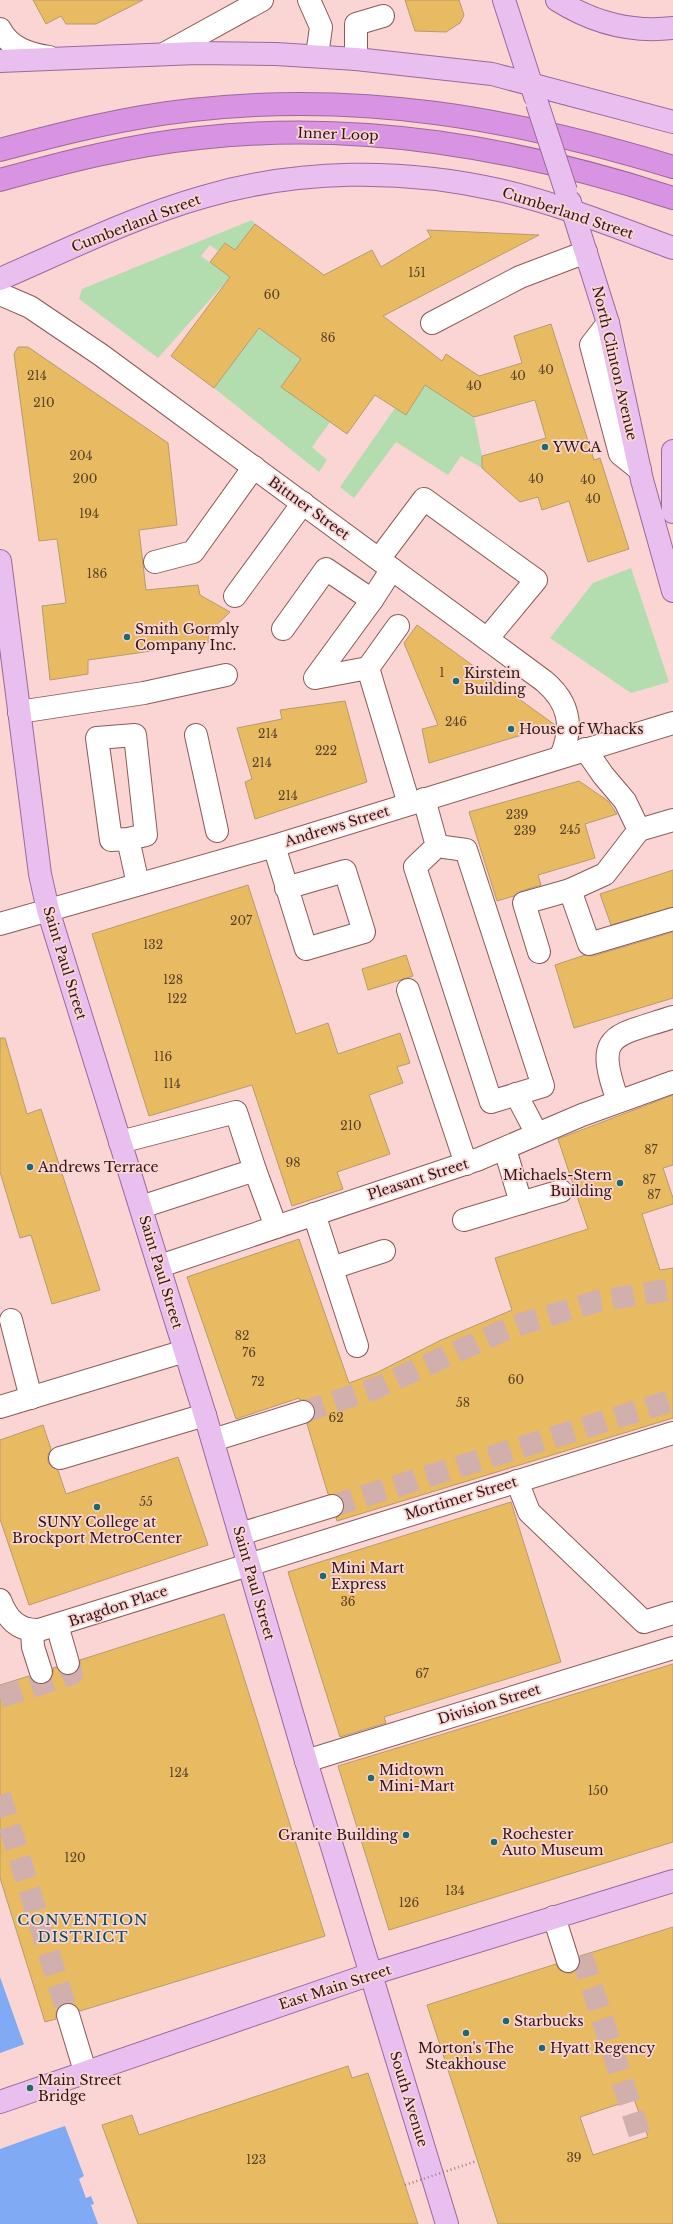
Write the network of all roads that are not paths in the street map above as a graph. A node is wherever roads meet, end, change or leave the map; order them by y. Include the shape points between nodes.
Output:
1 (262, 0) edge
2 (308, 0) edge
3 (504, 0) edge
4 (557, 0) edge
5 (383, 16) dead end
6 (673, 28) edge
7 (0, 30) edge
8 (164, 54) junction
9 (317, 56) junction
10 (52, 58) junction
11 (356, 59) junction
12 (0, 61) edge
13 (534, 94) junction
14 (673, 122) edge
15 (0, 150) edge
16 (673, 167) edge
17 (0, 180) edge
18 (673, 198) edge
19 (569, 201) junction
20 (673, 248) edge
21 (586, 252) junction
22 (0, 279) edge
23 (0, 294) edge
24 (432, 323) dead end
25 (673, 451) edge
26 (254, 467) junction
27 (303, 504) junction
28 (673, 512) edge
29 (0, 560) edge
30 (156, 562) dead end
31 (386, 564) junction
32 (673, 590) edge
33 (234, 596) dead end
34 (372, 600) junction
35 (398, 626) dead end
36 (283, 629) dead end
37 (487, 639) junction
38 (368, 668) junction
39 (226, 676) dead end
40 (19, 712) junction
41 (673, 723) edge
42 (196, 736) dead end
43 (585, 749) junction
44 (561, 756) junction
45 (416, 801) junction
46 (673, 820) edge
47 (639, 830) junction
48 (217, 831) dead end
49 (128, 839) dead end
50 (274, 846) junction
51 (436, 846) junction
52 (138, 884) junction
53 (286, 888) dead end
54 (570, 890) junction
55 (48, 910) junction
56 (673, 919) edge
57 (0, 924) edge
58 (539, 952) dead end
59 (408, 990) dead end
60 (673, 1018) edge
61 (673, 1082) edge
62 (516, 1094) junction
63 (618, 1101) junction
64 (538, 1134) junction
65 (120, 1142) junction
66 (505, 1149) junction
67 (466, 1164) junction
68 (255, 1170) junction
69 (560, 1191) dead end
70 (521, 1203) junction
71 (141, 1207) junction
72 (314, 1214) junction
73 (464, 1220) dead end
74 (276, 1227) junction
75 (384, 1251) dead end
76 (160, 1266) junction
77 (332, 1268) junction
78 (11, 1320) dead end
79 (358, 1346) dead end
80 (186, 1351) junction
81 (31, 1398) junction
82 (0, 1407) edge
83 (303, 1412) tunnel mouth
84 (205, 1415) junction
85 (673, 1433) edge
86 (213, 1440) junction
87 (60, 1458) dead end
88 (517, 1481) junction
89 (332, 1506) tunnel mouth
90 (240, 1534) junction
91 (249, 1564) junction
92 (0, 1600) edge
93 (673, 1613) edge
94 (57, 1625) junction
95 (32, 1630) junction
96 (673, 1648) edge
97 (68, 1663) tunnel mouth
98 (41, 1672) dead end
99 (306, 1761) junction
100 (673, 1881) edge
101 (561, 1915) junction
102 (575, 1958) tunnel mouth
103 (371, 1974) junction
104 (68, 2015) tunnel mouth
105 (78, 2074) junction
106 (0, 2102) edge
107 (447, 2224) edge

1 - 8 street
2 - 9 street via 321,27
3 - 13 main road, North Clinton Avenue
4 - 6 main road via 580,14 612,25
5 - 11 street via 356,24
7 - 10 street via 21,50
8 - 9 main road
8 - 10 main road
9 - 11 main road
10 - 12 main road
11 - 13 main road via 492,74
13 - 14 main road via 615,105
13 - 19 main road, North Clinton Avenue, bridge
15 - 16 highway via 78,130 164,114 231,106 314,103 394,107 477,118 560,135
17 - 18 highway, Inner Loop via 160,143 238,134 318,132 397,136 478,147 602,176
19 - 20 main road, Cumberland Street
19 - 21 main road, North Clinton Avenue
19 - 22 main road, Cumberland Street via 438,179 360,174 281,180 242,187 167,208
21 - 24 street via 520,277
21 - 32 main road, North Clinton Avenue via 608,323 640,470
23 - 26 street, Bittner Street via 30,307 101,354
25 - 28 main road
26 - 27 street, Bittner Street
26 - 30 street via 193,552
27 - 31 street, Bittner Street
27 - 33 street
29 - 40 main road, Saint Paul Street
31 - 34 street
31 - 37 street, Bittner Street
31 - 37 street via 424,499 536,580
34 - 36 street via 326,569
34 - 38 street via 315,678
35 - 38 street
37 - 44 street, Bittner Street via 559,695 566,710 567,724 567,740
38 - 45 street
39 - 40 street via 144,693
40 - 55 main road, Saint Paul Street via 40,874
41 - 43 street, Andrews Street
42 - 48 street
43 - 44 street, Andrews Street
43 - 47 street via 625,801
44 - 45 street, Andrews Street
45 - 50 street, Andrews Street
45 - 51 street
46 - 47 street
47 - 54 street via 605,874
49 - 52 street
50 - 52 street, Andrews Street
50 - 53 street
51 - 62 street via 414,867 491,1102
51 - 62 street via 466,850 543,1086
52 - 55 street, Andrews Street
54 - 56 street via 590,944
54 - 58 street via 524,903
55 - 57 street, Andrews Street
55 - 65 main road, Saint Paul Street
59 - 67 street
60 - 63 street via 628,1032 612,1040 607,1051 607,1066
61 - 63 street, Pleasant Street
62 - 64 street
63 - 64 street, Pleasant Street
64 - 66 street, Pleasant Street
65 - 68 street via 236,1112
65 - 71 main road, Saint Paul Street
66 - 67 street, Pleasant Street
66 - 70 street
67 - 72 street, Pleasant Street
68 - 71 street
68 - 74 street
69 - 70 street
70 - 73 street
71 - 76 main road, Saint Paul Street
72 - 74 street, Pleasant Street
72 - 77 street
74 - 76 street, Pleasant Street
75 - 77 street
76 - 80 main road, Saint Paul Street
77 - 79 street
78 - 81 street
80 - 81 street
80 - 84 main road, Saint Paul Street
81 - 82 street
83 - 86 street
84 - 86 main road, Saint Paul Street
84 - 87 street
85 - 88 street, Mortimer Street
86 - 90 main road, Saint Paul Street
88 - 91 street, Mortimer Street
88 - 93 street via 529,1512 644,1622
89 - 90 street
90 - 91 main road, Saint Paul Street
91 - 94 street, Bragdon Place
91 - 99 main road, Saint Paul Street
92 - 95 street via 11,1621
94 - 95 street, Bragdon Place
94 - 97 street
95 - 98 street via 32,1647
96 - 99 street, Division Street
99 - 103 main road, Saint Paul Street
100 - 101 main road, East Main Street
101 - 102 street
101 - 103 main road, East Main Street
103 - 105 main road, East Main Street
103 - 107 main road, South Avenue
104 - 105 street
105 - 106 main road, East Main Street

